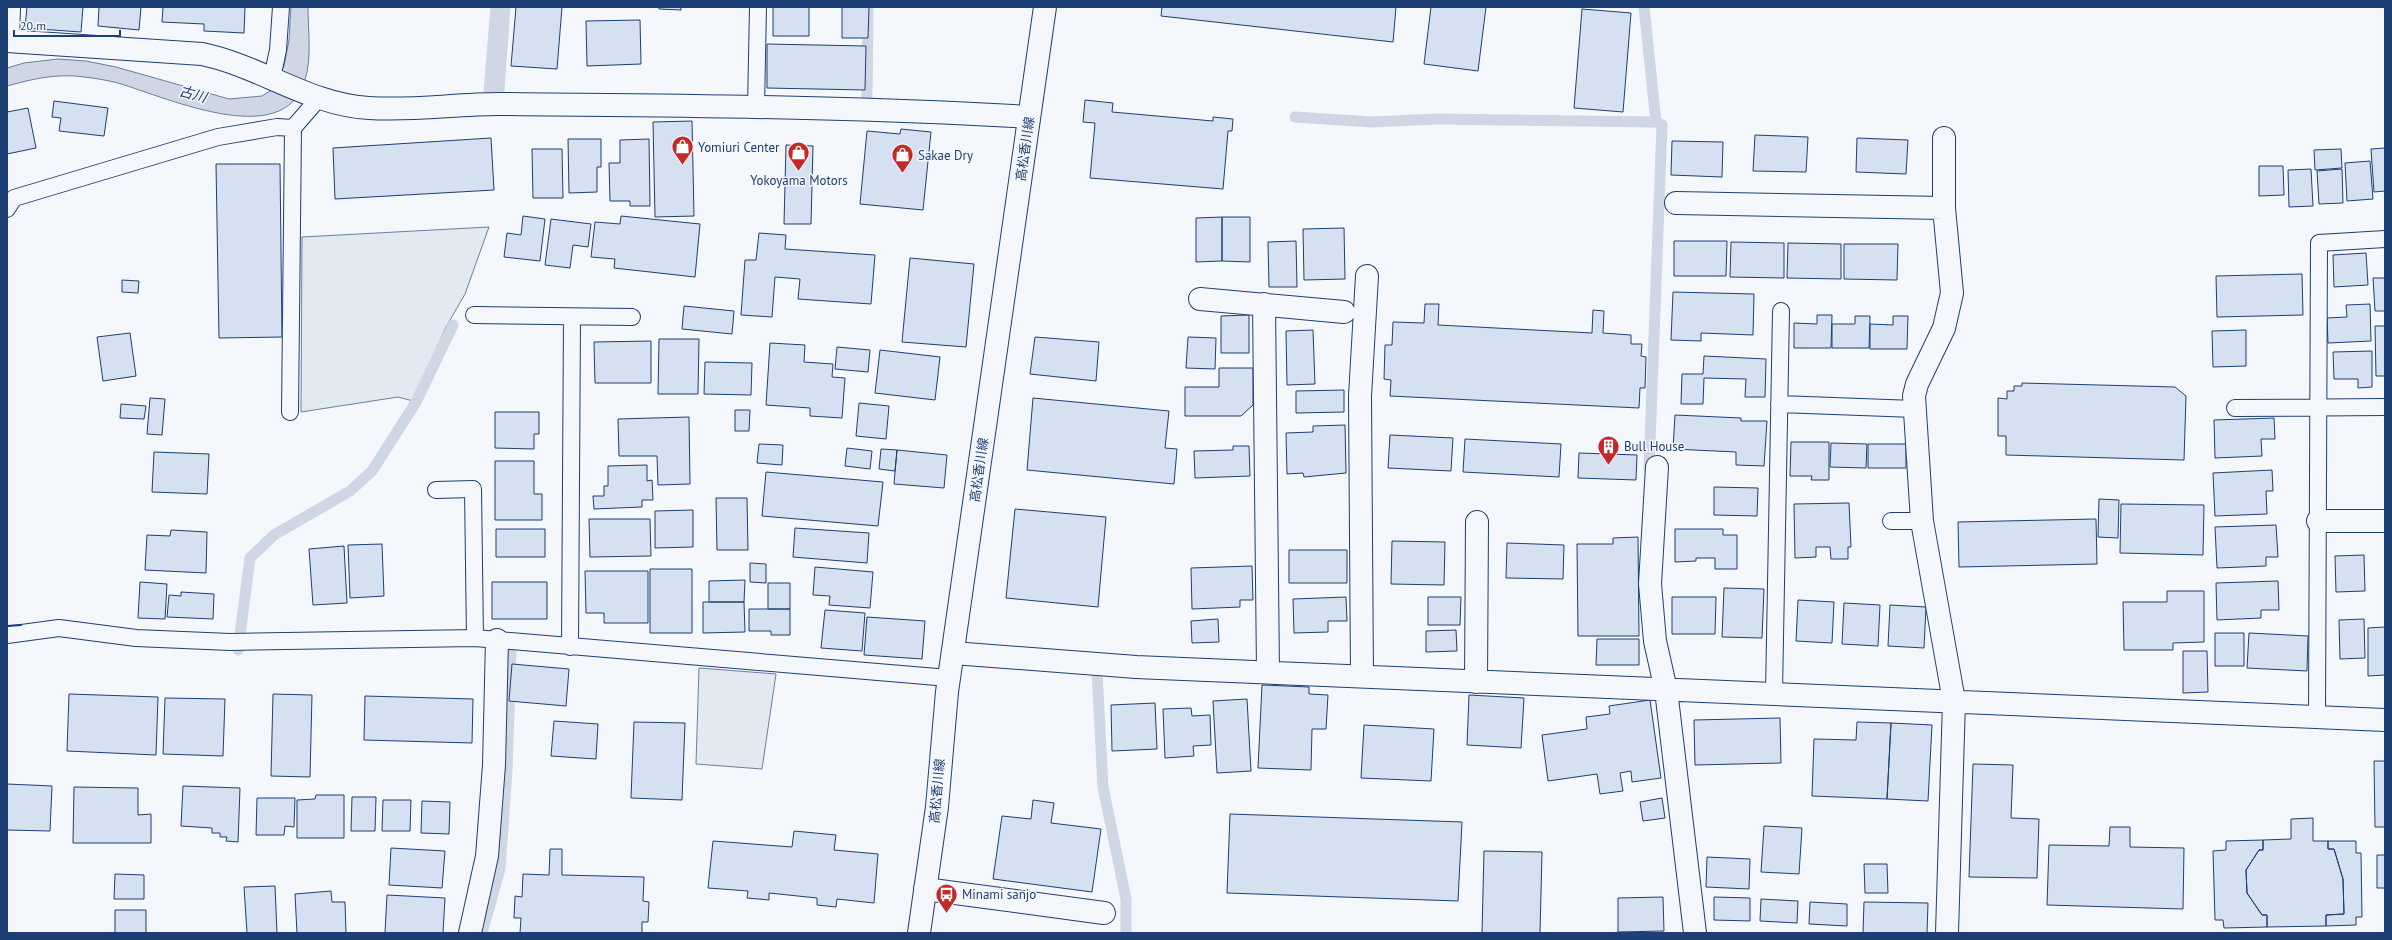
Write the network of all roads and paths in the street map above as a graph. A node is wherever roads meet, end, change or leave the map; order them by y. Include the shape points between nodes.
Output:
1 (9, 7) edge
2 (281, 7) edge
3 (758, 7) edge
4 (1045, 7) edge
5 (8, 41) edge
6 (272, 78) junction
7 (313, 95) junction
8 (756, 108) junction
9 (1029, 117) junction
10 (293, 128) junction
11 (1944, 138) dead end
12 (1676, 203) dead end
13 (7, 208) edge
14 (1944, 208) junction
15 (2385, 239) edge
16 (1367, 276) dead end
17 (1200, 298) dead end
18 (1264, 304) junction
19 (1781, 311) dead end
20 (1344, 312) dead end
21 (474, 315) dead end
22 (572, 317) junction
23 (632, 317) dead end
24 (1779, 404) junction
25 (2318, 407) junction
26 (2385, 407) edge
27 (2235, 408) dead end
28 (1915, 409) junction
29 (290, 412) dead end
30 (1658, 466) dead end
31 (436, 490) dead end
32 (1891, 521) dead end
33 (1922, 521) junction
34 (2318, 521) junction
35 (2385, 521) edge
36 (1477, 522) dead end
37 (7, 635) edge
38 (475, 638) junction
39 (497, 640) junction
40 (570, 647) junction
41 (953, 653) junction
42 (1268, 671) junction
43 (1362, 676) junction
44 (949, 678) junction
45 (1476, 682) junction
46 (1666, 690) junction
47 (1774, 693) junction
48 (1954, 701) junction
49 (2317, 716) junction
50 (2385, 720) edge
51 (925, 890) junction
52 (1104, 913) dead end
53 (470, 933) edge
54 (919, 933) edge
55 (1695, 933) edge
56 (1947, 933) edge

1 - 5 street
2 - 6 lane via 278,50
3 - 8 lane
4 - 9 street, 高松香川線
5 - 6 street via 202,54 224,58
6 - 7 street
7 - 8 street via 369,108 496,104
7 - 10 lane
8 - 9 street
9 - 41 street, 高松香川線
10 - 13 lane via 277,127 218,137 14,198
10 - 29 lane
11 - 14 street
12 - 14 street
14 - 28 street via 1952,293 1944,328 1917,384 1914,396
15 - 25 lane via 2319,243
16 - 43 street via 1360,396
17 - 18 street
18 - 20 street
18 - 42 street
19 - 24 lane
21 - 22 lane
22 - 23 lane
22 - 40 lane
24 - 28 lane
24 - 47 lane
25 - 26 lane
25 - 27 lane
25 - 34 lane
28 - 33 street
30 - 46 street via 1650,584 1655,641
31 - 38 lane via 474,489
32 - 33 lane
33 - 48 street
34 - 35 street
34 - 49 lane
36 - 45 street
37 - 38 lane via 59,628 136,638 230,642
38 - 39 lane
39 - 40 lane
39 - 53 street via 494,765 487,856
40 - 44 lane
41 - 42 street via 1136,667
41 - 44 street, 高松香川線
42 - 43 street
43 - 45 street
44 - 51 street, 高松香川線 via 937,808
45 - 46 street
46 - 47 street
46 - 55 street
47 - 48 street
48 - 49 street
48 - 56 street
49 - 50 street
51 - 52 street
51 - 54 street, 高松香川線

